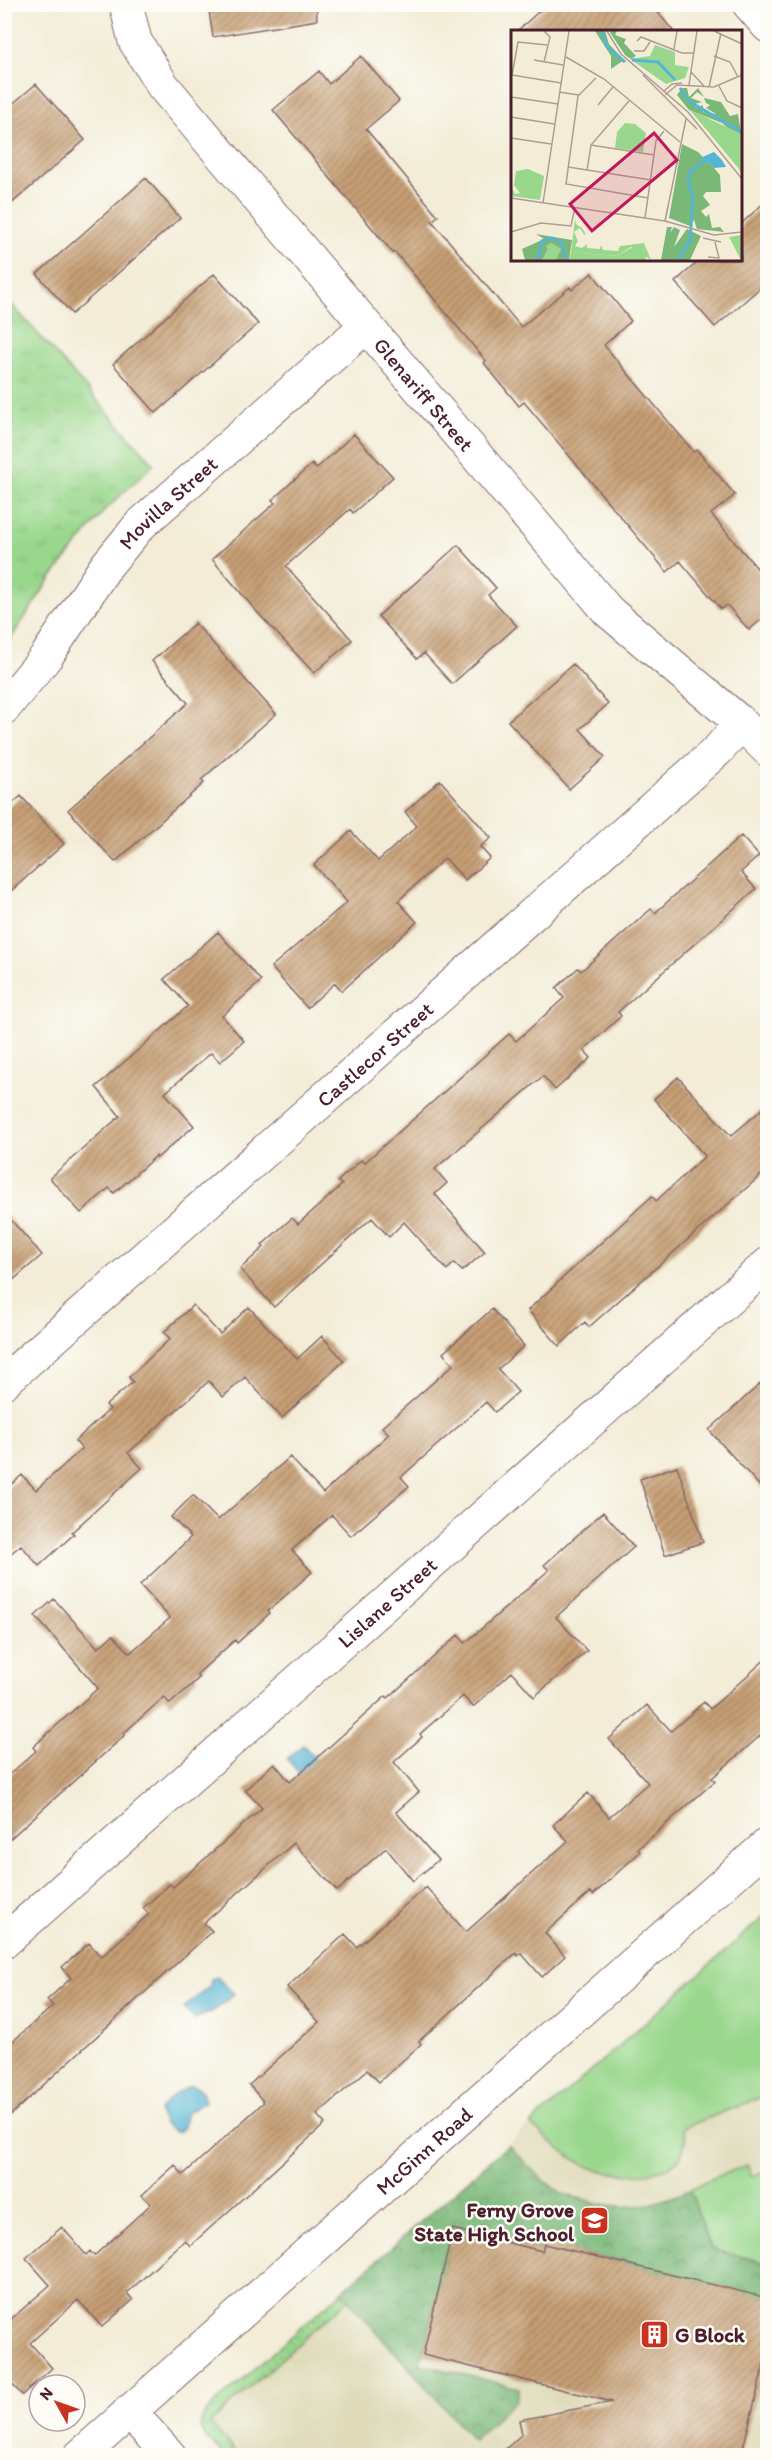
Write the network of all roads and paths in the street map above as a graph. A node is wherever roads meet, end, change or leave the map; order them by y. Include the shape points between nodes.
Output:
1 (126, 4) edge
2 (749, 4) edge
3 (768, 26) edge
4 (365, 327) junction
5 (4, 708) edge
6 (741, 723) junction
7 (768, 750) edge
8 (768, 1264) edge
9 (4, 1382) edge
10 (768, 1844) edge
11 (4, 1942) edge
12 (129, 2411) junction
13 (80, 2456) edge
14 (170, 2456) edge

1 - 4 street, Glenariff Street via 135,40 163,86
2 - 3 street
4 - 5 street, Movilla Street via 140,525 106,566 46,657
4 - 6 street, Glenariff Street via 608,611
6 - 7 street, Glenariff Street
6 - 9 street, Castlecor Street via 710,758
8 - 11 street, Lislane Street
10 - 12 street, McGinn Road
12 - 13 street, McGinn Road
12 - 14 street

